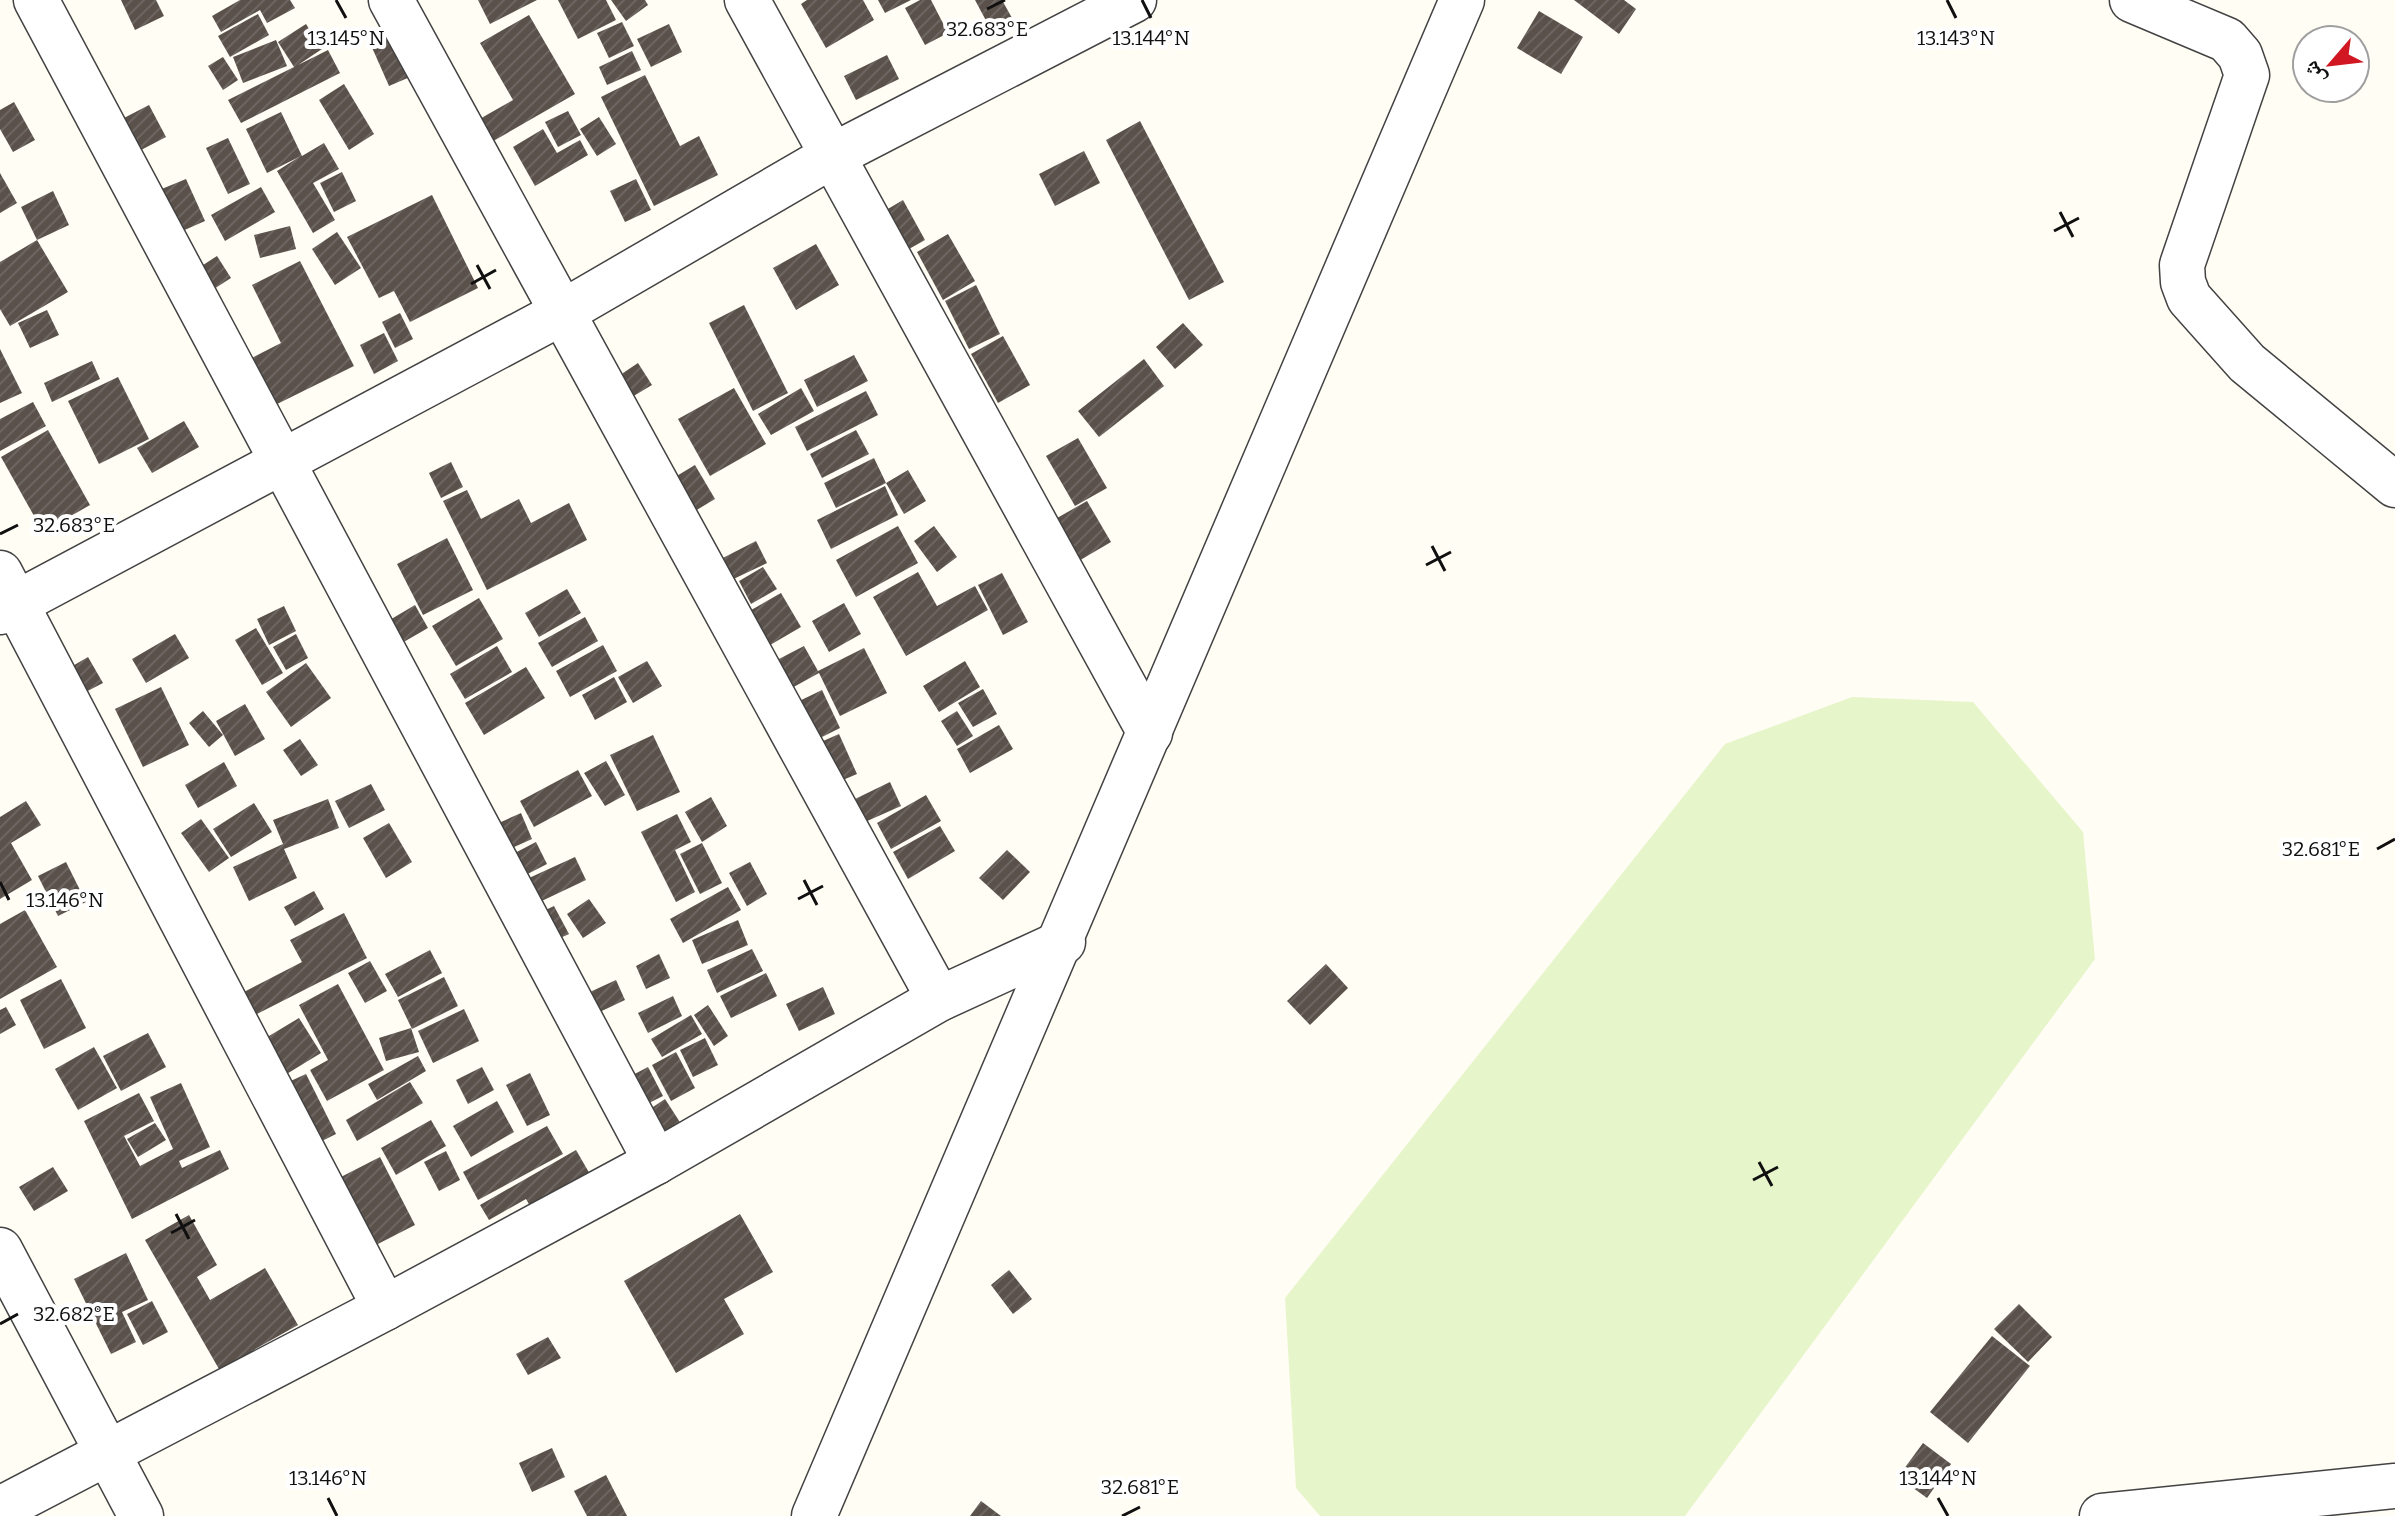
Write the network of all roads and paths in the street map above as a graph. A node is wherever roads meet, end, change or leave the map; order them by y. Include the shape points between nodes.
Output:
1 (36, 0) edge
2 (391, 0) edge
3 (747, 0) edge
4 (1462, 0) edge
5 (2132, 0) edge
6 (1108, 6) edge
7 (830, 157) junction
8 (563, 312) junction
9 (283, 461) junction
10 (2395, 485) edge
11 (5, 596) edge
12 (1150, 733) junction
13 (1063, 942) junction
14 (939, 999) junction
15 (656, 1162) junction
16 (0, 1250) edge
17 (385, 1308) junction
18 (108, 1453) junction
19 (2395, 1486) edge
20 (0, 1509) edge
21 (141, 1516) edge
22 (814, 1516) edge
23 (2102, 1516) edge

1 - 9 street
2 - 8 street
3 - 7 street
4 - 12 street
5 - 10 street via 2227,40 2247,75 2182,265 2189,298 2247,363
6 - 7 street
7 - 8 street
7 - 12 street
8 - 9 street
8 - 14 street
9 - 11 street
9 - 15 street
11 - 17 street
12 - 13 street
13 - 14 street
13 - 22 street
14 - 15 street
15 - 17 street
16 - 18 street
17 - 18 street
18 - 20 street
18 - 21 street
19 - 23 street

